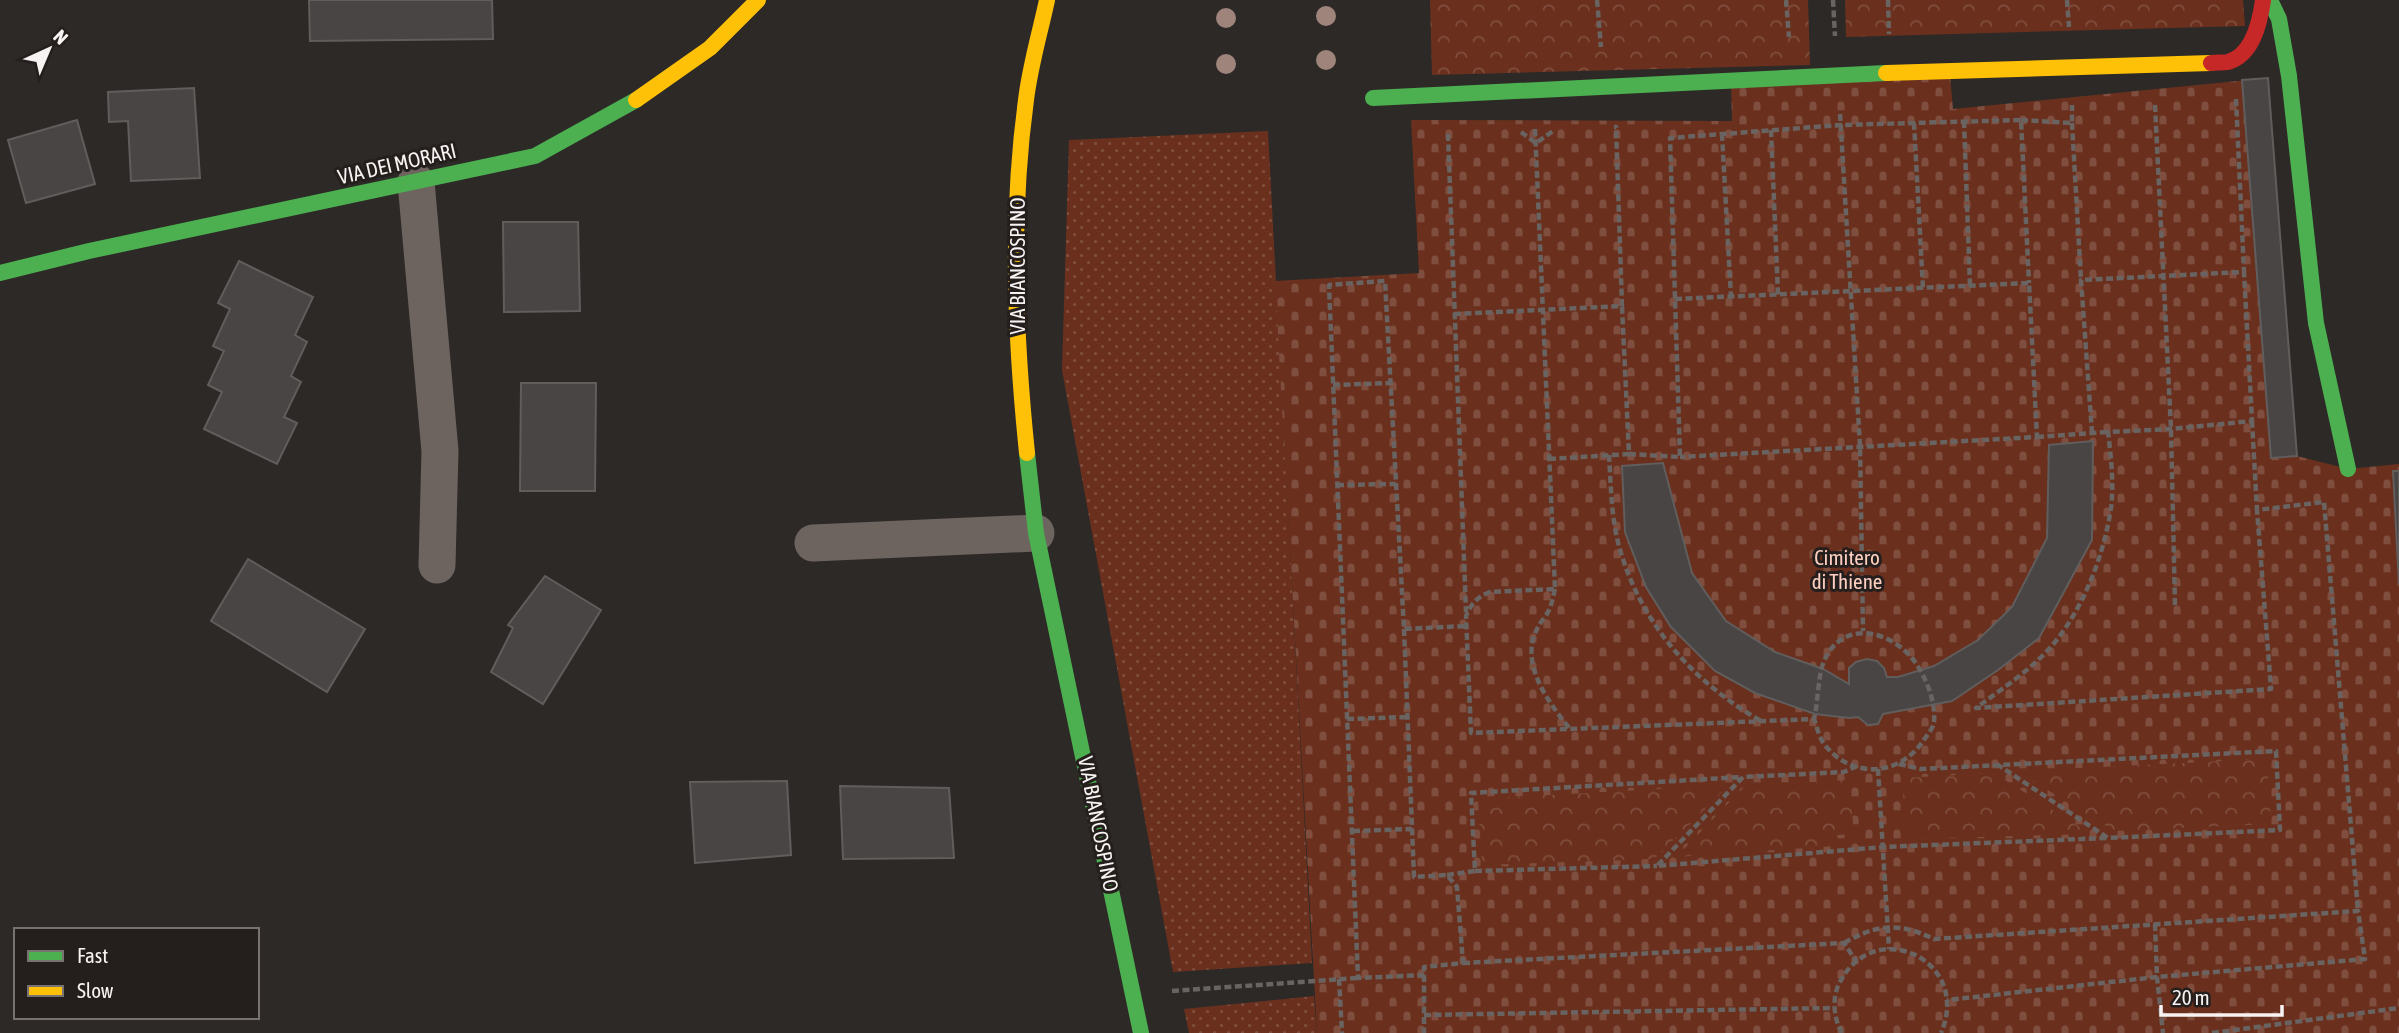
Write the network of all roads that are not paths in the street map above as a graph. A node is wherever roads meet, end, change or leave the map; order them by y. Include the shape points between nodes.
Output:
1 (758, 0) edge
2 (1047, 0) edge
3 (2263, 0) edge
4 (2270, 0) edge
5 (1374, 98) dead end
6 (416, 182) junction
7 (0, 272) edge
8 (2348, 469) dead end
9 (1036, 533) junction
10 (813, 543) dead end
11 (437, 565) dead end
12 (1141, 1033) edge

1 - 6 street, VIA DEI MORARI via 690,64 592,128 535,156
2 - 9 street, VIA BIANCOSPINO via 1026,98 1015,216 1018,367
3 - 5 street via 2255,38 2229,62 1836,75
4 - 8 street via 2279,19 2289,76 2316,323
6 - 7 street, VIA DEI MORARI
6 - 11 street via 440,451
9 - 10 street
9 - 12 street, VIA BIANCOSPINO

